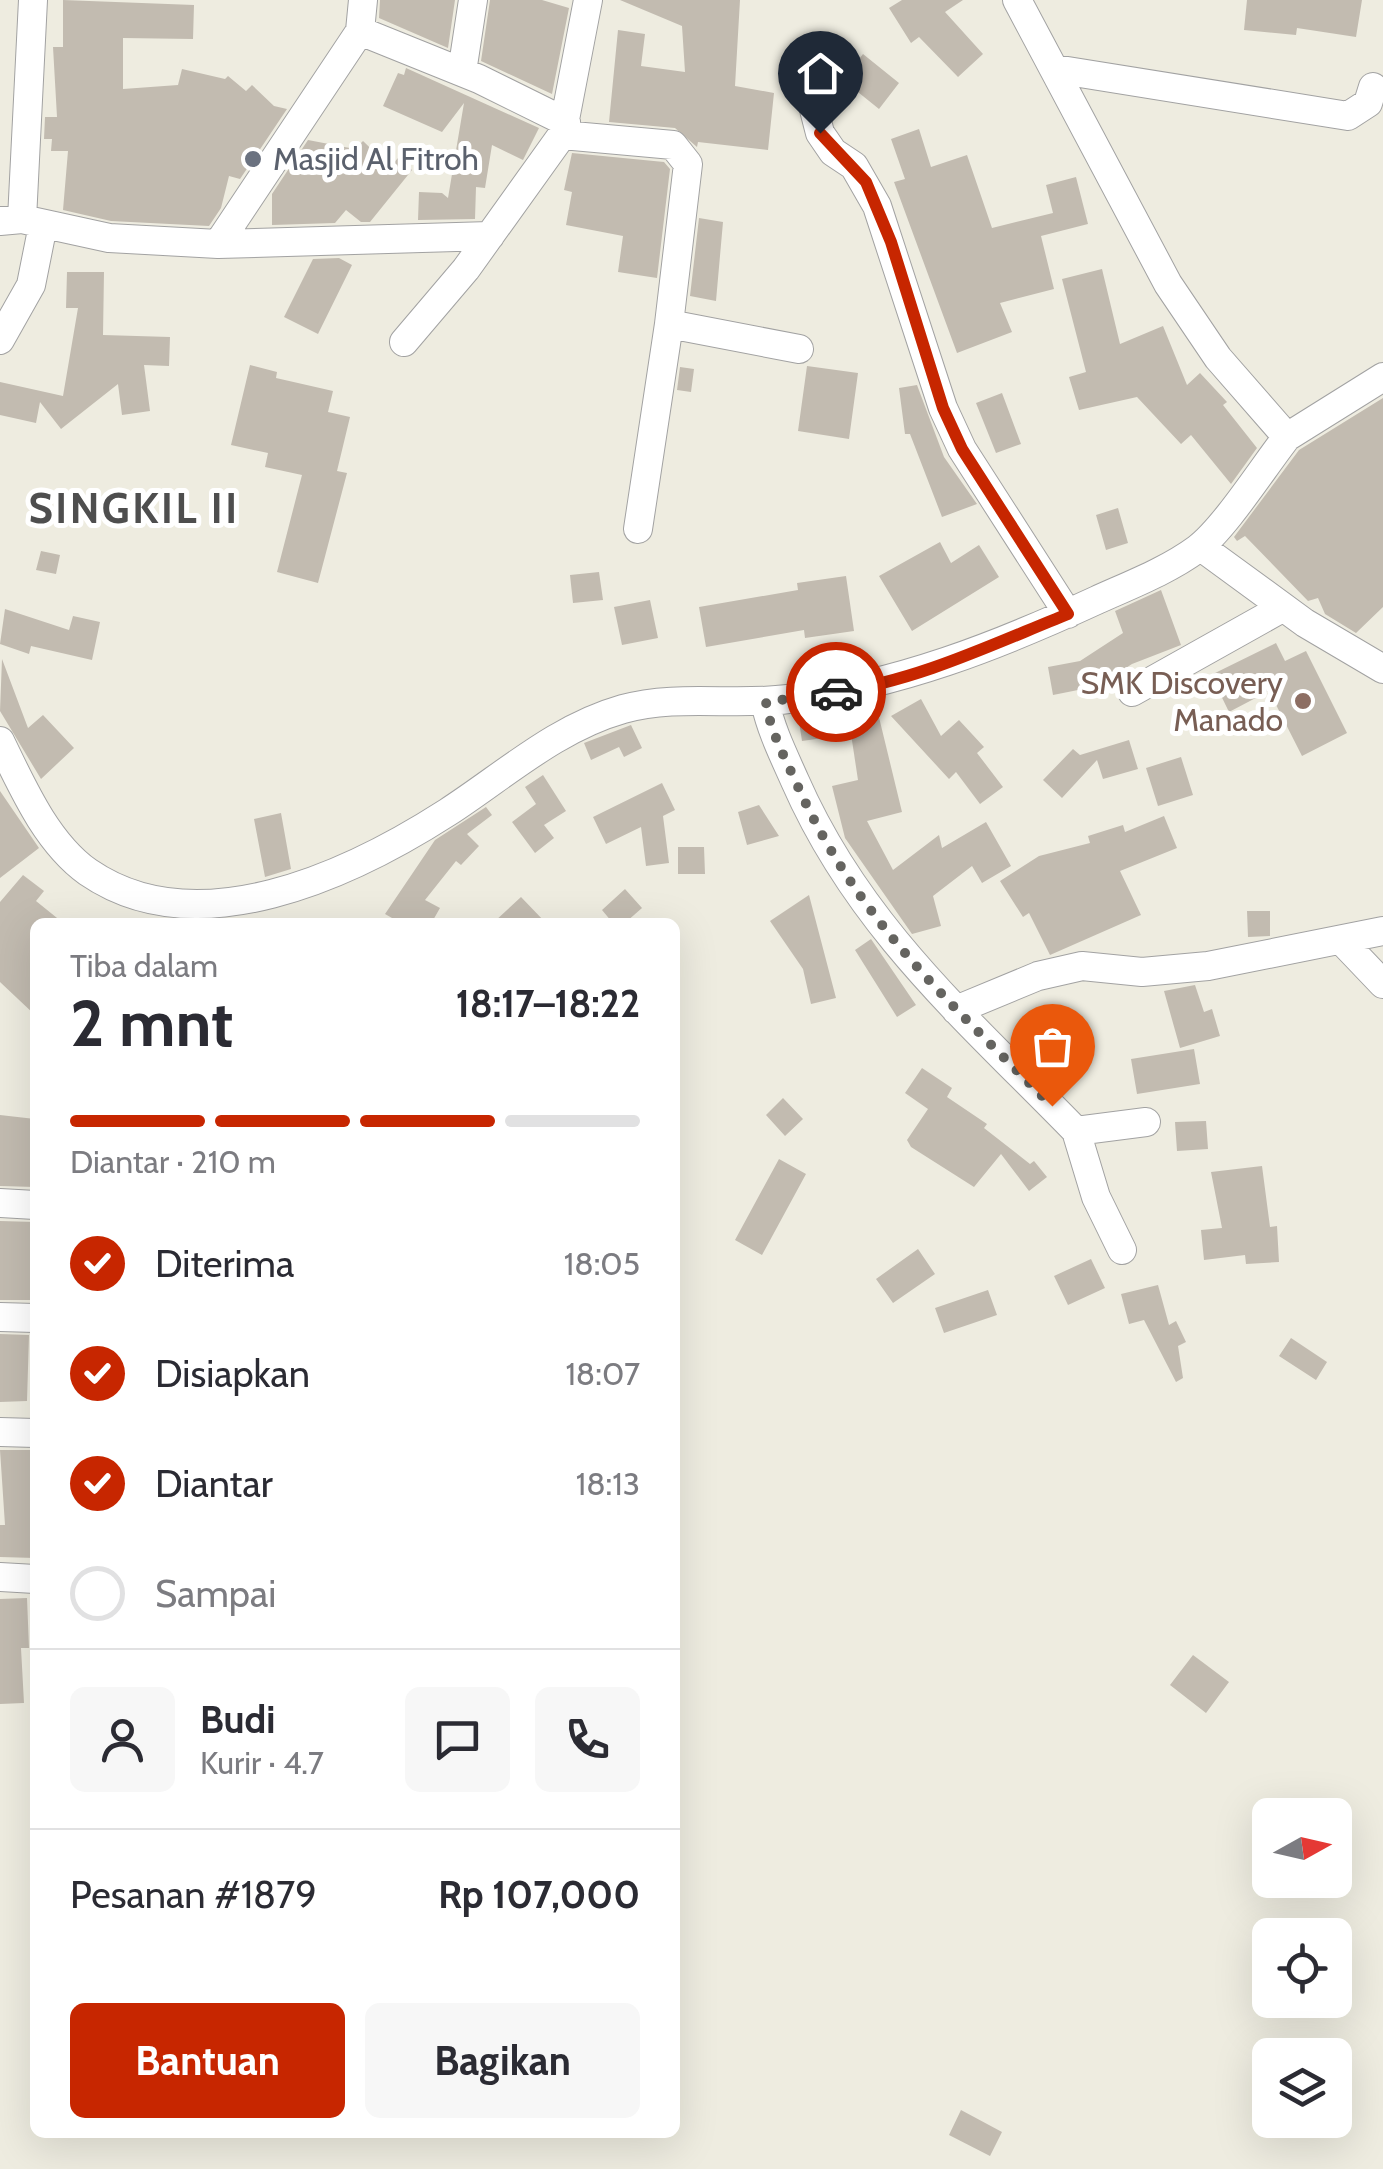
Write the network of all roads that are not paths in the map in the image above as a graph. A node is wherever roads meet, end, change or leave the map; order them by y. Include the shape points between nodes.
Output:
1 (33, 0) edge
2 (363, 0) edge
3 (473, 0) edge
4 (588, 0) edge
5 (1016, 0) edge
6 (360, 31) junction
7 (1056, 69) junction
8 (462, 72) junction
9 (1373, 87) dead end
10 (809, 90) dead end
11 (29, 96) junction
12 (0, 98) edge
13 (564, 128) junction
14 (22, 222) edge
15 (490, 236) junction
16 (218, 244) junction
17 (669, 324) junction
18 (0, 340) edge
19 (404, 342) dead end
20 (799, 349) dead end
21 (1383, 377) edge
22 (1287, 436) junction
23 (638, 530) dead end
24 (1201, 547) junction
25 (1282, 608) junction
26 (1068, 614) junction
27 (1383, 669) edge
28 (1132, 692) dead end
29 (766, 702) junction
30 (0, 741) edge
31 (1383, 931) edge
32 (1342, 941) junction
33 (1383, 984) edge
34 (956, 1010) junction
35 (1146, 1122) dead end
36 (1076, 1131) junction
37 (0, 1203) edge
38 (30, 1204) edge
39 (1122, 1250) dead end
40 (0, 1317) edge
41 (30, 1318) edge
42 (0, 1432) edge
43 (30, 1434) edge
44 (0, 1577) edge
45 (30, 1579) edge

1 - 11 street
2 - 6 street
3 - 8 street
4 - 13 street
5 - 7 street
6 - 8 street
6 - 16 street
7 - 9 street via 1338,116 1358,114
7 - 22 street via 1168,284 1218,358
8 - 13 street
10 - 26 street via 820,133 854,166 877,206 962,449
11 - 12 street
11 - 14 street
13 - 15 street
13 - 17 street via 673,145 688,164
14 - 16 street via 110,238
14 - 18 street via 31,284
15 - 16 street
15 - 19 street
17 - 20 street
17 - 23 street
21 - 22 street
22 - 24 street
24 - 25 street
24 - 26 street
25 - 27 street
25 - 28 street
26 - 29 street via 864,688
29 - 30 street via 664,702 589,721 384,849 316,880 208,903 135,897 87,871 50,834
29 - 34 street via 808,809 845,876 900,952
31 - 32 street
32 - 33 street
32 - 34 street via 1208,966 1142,972 1082,966 1038,976
34 - 36 street
35 - 36 street
36 - 39 street
37 - 38 street
40 - 41 street
42 - 43 street
44 - 45 street

